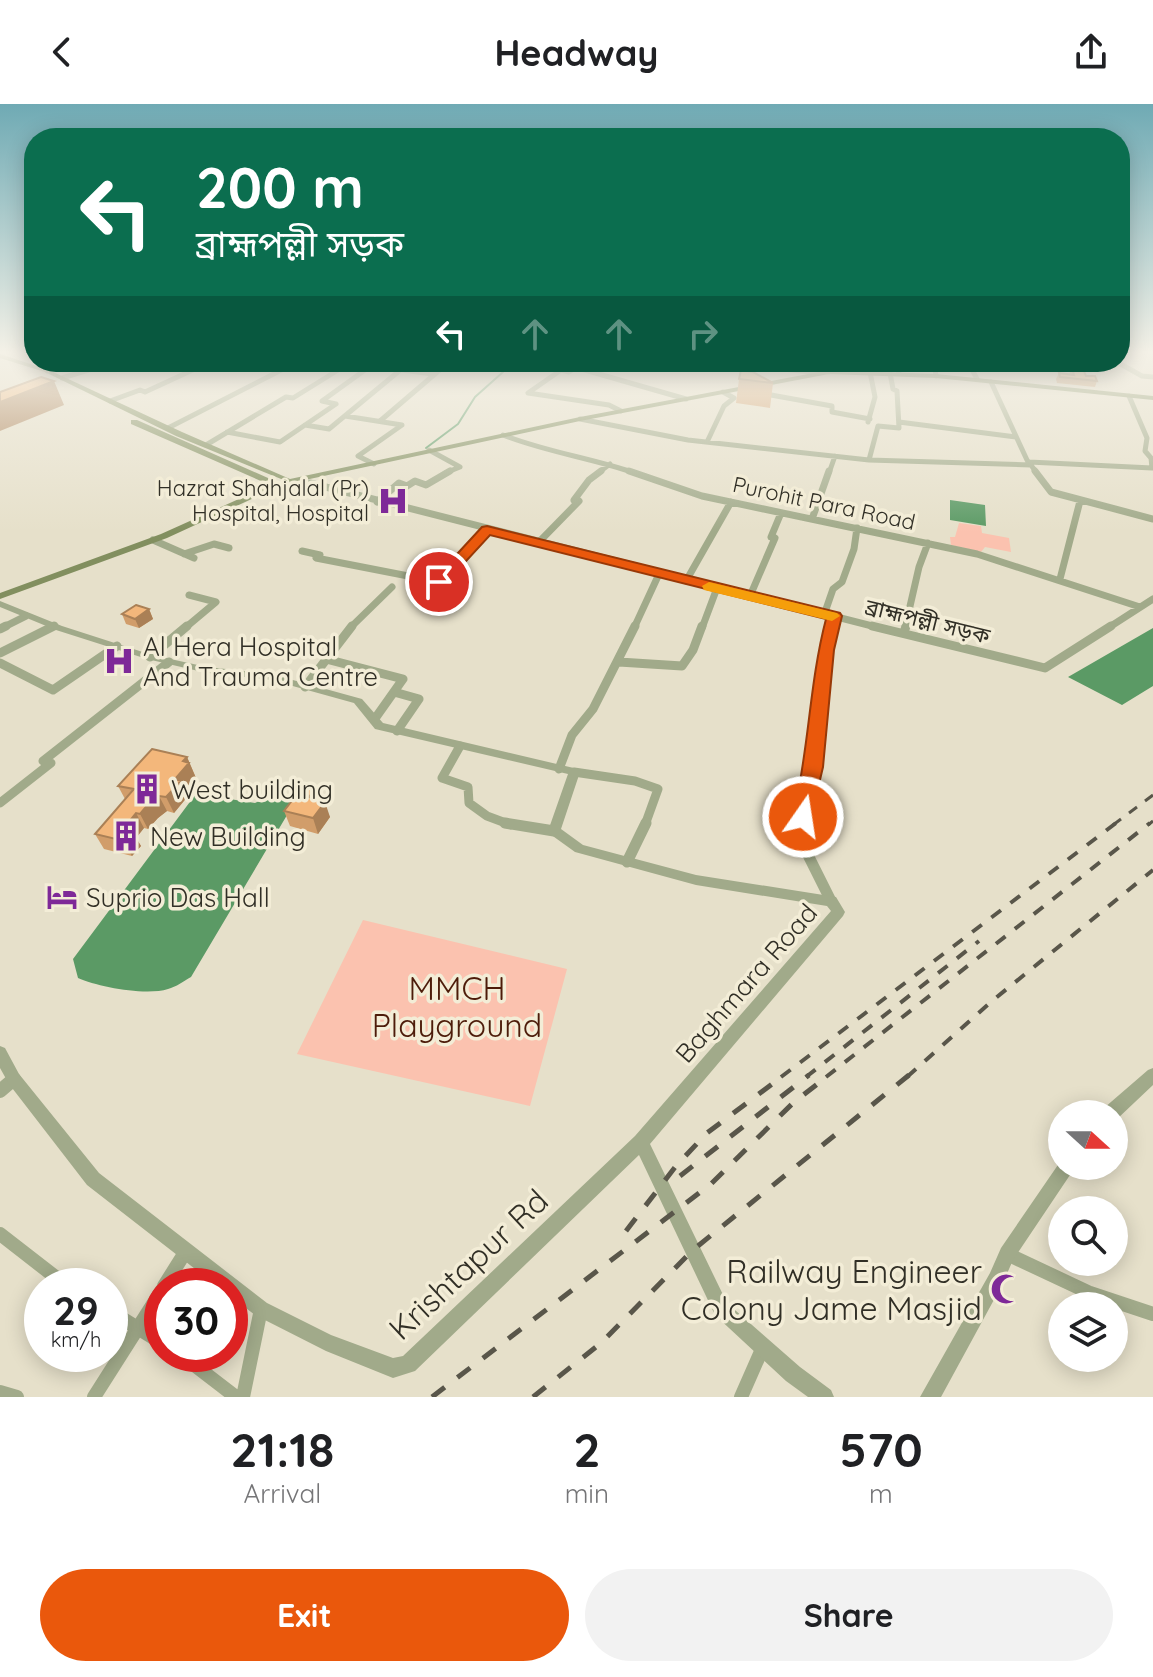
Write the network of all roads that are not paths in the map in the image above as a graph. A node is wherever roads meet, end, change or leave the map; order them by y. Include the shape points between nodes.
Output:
1 (113, 411) edge
2 (132, 411) edge
3 (201, 411) edge
4 (262, 411) edge
5 (325, 411) edge
6 (351, 411) edge
7 (391, 411) edge
8 (619, 411) edge
9 (721, 411) edge
10 (831, 411) edge
11 (872, 411) edge
12 (898, 411) edge
13 (1004, 411) edge
14 (1136, 411) edge
15 (345, 416) junction
16 (580, 419) junction
17 (870, 419) junction
18 (380, 421) junction
19 (899, 422) junction
20 (305, 425) junction
21 (878, 426) junction
22 (168, 428) junction
23 (227, 432) junction
24 (503, 435) junction
25 (1016, 437) junction
26 (707, 442) junction
27 (206, 445) junction
28 (429, 450) junction
29 (835, 456) junction
30 (869, 460) junction
31 (374, 464) junction
32 (610, 464) junction
33 (1030, 464) junction
34 (289, 481) junction
35 (275, 485) junction
36 (1080, 501) junction
37 (377, 502) junction
38 (731, 502) junction
39 (781, 513) junction
40 (812, 519) junction
41 (1153, 519) edge
42 (857, 528) junction
43 (487, 530) junction
44 (153, 540) junction
45 (538, 543) junction
46 (928, 543) junction
47 (229, 548) dead end
48 (302, 551) dead end
49 (184, 554) junction
50 (194, 558) dead end
51 (659, 574) junction
52 (1060, 579) junction
53 (686, 581) junction
54 (392, 587) dead end
55 (717, 588) junction
56 (189, 595) dead end
57 (0, 596) edge
58 (750, 596) junction
59 (1153, 599) edge
60 (0, 604) edge
61 (1140, 607) junction
62 (26, 616) junction
63 (829, 616) junction
64 (54, 626) junction
65 (0, 629) edge
66 (904, 633) junction
67 (117, 646) junction
68 (0, 653) edge
69 (150, 657) junction
70 (326, 659) junction
71 (169, 662) junction
72 (619, 662) junction
73 (0, 663) edge
74 (305, 687) junction
75 (394, 692) junction
76 (374, 720) junction
77 (397, 731) junction
78 (460, 746) junction
79 (559, 769) junction
80 (574, 772) junction
81 (0, 803) edge
82 (554, 831) junction
83 (627, 862) junction
84 (831, 901) junction
85 (0, 1053) edge
86 (1153, 1075) edge
87 (14, 1079) junction
88 (0, 1091) edge
89 (1125, 1100) edge
90 (641, 1142) junction
91 (1057, 1180) edge
92 (0, 1234) edge
93 (186, 1251) junction
94 (1007, 1254) junction
95 (44, 1268) edge
96 (175, 1268) edge
97 (261, 1309) junction
98 (1153, 1314) edge
99 (144, 1318) edge
100 (128, 1322) edge
101 (138, 1328) junction
102 (144, 1332) edge
103 (763, 1347) junction
104 (203, 1372) edge
105 (0, 1392) edge
106 (17, 1397) edge
107 (94, 1397) edge
108 (236, 1397) edge
109 (243, 1397) edge
110 (741, 1397) edge
111 (824, 1397) edge
112 (930, 1397) edge

1 - 35 main road
2 - 22 main road
3 - 22 street
4 - 23 street
5 - 20 street
6 - 15 street
7 - 18 street
8 - 16 main road
9 - 26 street
10 - 17 street
11 - 17 street
12 - 19 street
13 - 25 street
14 - 33 street via 1152,468
15 - 18 street
15 - 20 street via 329,429
16 - 24 main road
16 - 26 street
17 - 21 street via 868,423
18 - 31 street via 402,425 358,456
19 - 21 street via 896,428
19 - 25 street
20 - 23 street via 280,442
21 - 30 street
22 - 27 main road
23 - 27 street
24 - 28 main road
24 - 32 street, Purohit Para Road via 540,450
25 - 33 street
26 - 29 street
27 - 34 main road
28 - 31 main road
28 - 37 street via 460,467 426,485 399,483
29 - 30 street
29 - 40 street
30 - 33 street
31 - 34 main road
32 - 38 street, Purohit Para Road
32 - 45 street via 589,480 574,500 579,501
33 - 36 street via 1051,492
34 - 35 main road
34 - 37 street, ব্রাহ্মপল্লী সড়ক
35 - 44 main road
36 - 41 street
36 - 52 street
37 - 43 street, ব্রাহ্মপল্লী সড়ক
38 - 39 street, Purohit Para Road
38 - 53 street
39 - 40 street, Purohit Para Road
39 - 58 street
40 - 42 street, Purohit Para Road
42 - 46 street, Purohit Para Road
42 - 63 street via 842,582 833,589
43 - 45 street, ব্রাহ্মপল্লী সড়ক
43 - 48 street via 439,582
44 - 49 street
44 - 57 main road
45 - 51 street, ব্রাহ্মপল্লী সড়ক
46 - 52 street, Purohit Para Road
46 - 66 street
47 - 49 street via 214,544
49 - 50 street
51 - 53 street, ব্রাহ্মপল্লী সড়ক
51 - 72 street
52 - 61 street, Purohit Para Road
53 - 55 street, ব্রাহ্মপল্লী সড়ক
54 - 70 street
55 - 58 street, ব্রাহ্মপল্লী সড়ক
55 - 72 street via 682,666
56 - 69 street via 216,602
58 - 63 street, ব্রাহ্মপল্লী সড়ক
59 - 61 street
60 - 62 street
61 - 66 street, ব্রাহ্মপল্লী সড়ক via 1045,668
62 - 64 street
62 - 65 street
63 - 66 street, ব্রাহ্মপল্লী সড়ক
63 - 84 street via 814,767 803,817 805,849
64 - 67 street
64 - 68 street
67 - 69 street
67 - 73 street via 53,690
69 - 71 street
70 - 74 street
70 - 75 street via 403,679
71 - 74 street
71 - 81 street via 43,761 51,763
72 - 79 street via 572,735
74 - 76 street via 358,701
75 - 76 street
75 - 77 street via 419,699
76 - 77 street
77 - 78 street
78 - 79 street
78 - 82 street via 442,778 468,787 469,803 481,815
79 - 80 street
80 - 82 street
80 - 83 street via 658,789
82 - 83 street, Baghmara Road via 579,849
83 - 84 street, Baghmara Road via 696,880
84 - 90 street, Baghmara Road via 838,912
85 - 87 street, Krishtapur Rd
86 - 89 street
87 - 88 street
87 - 93 street, Krishtapur Rd via 93,1179
90 - 97 street, Krishtapur Rd via 408,1364 393,1368
90 - 103 street via 721,1309
91 - 94 street
92 - 95 street
93 - 96 street
93 - 97 street, Krishtapur Rd
94 - 98 street via 1090,1293
94 - 112 street
97 - 109 street
99 - 101 street
100 - 101 street
101 - 102 street
101 - 107 street
103 - 110 street
103 - 111 street
104 - 108 street
105 - 106 street

